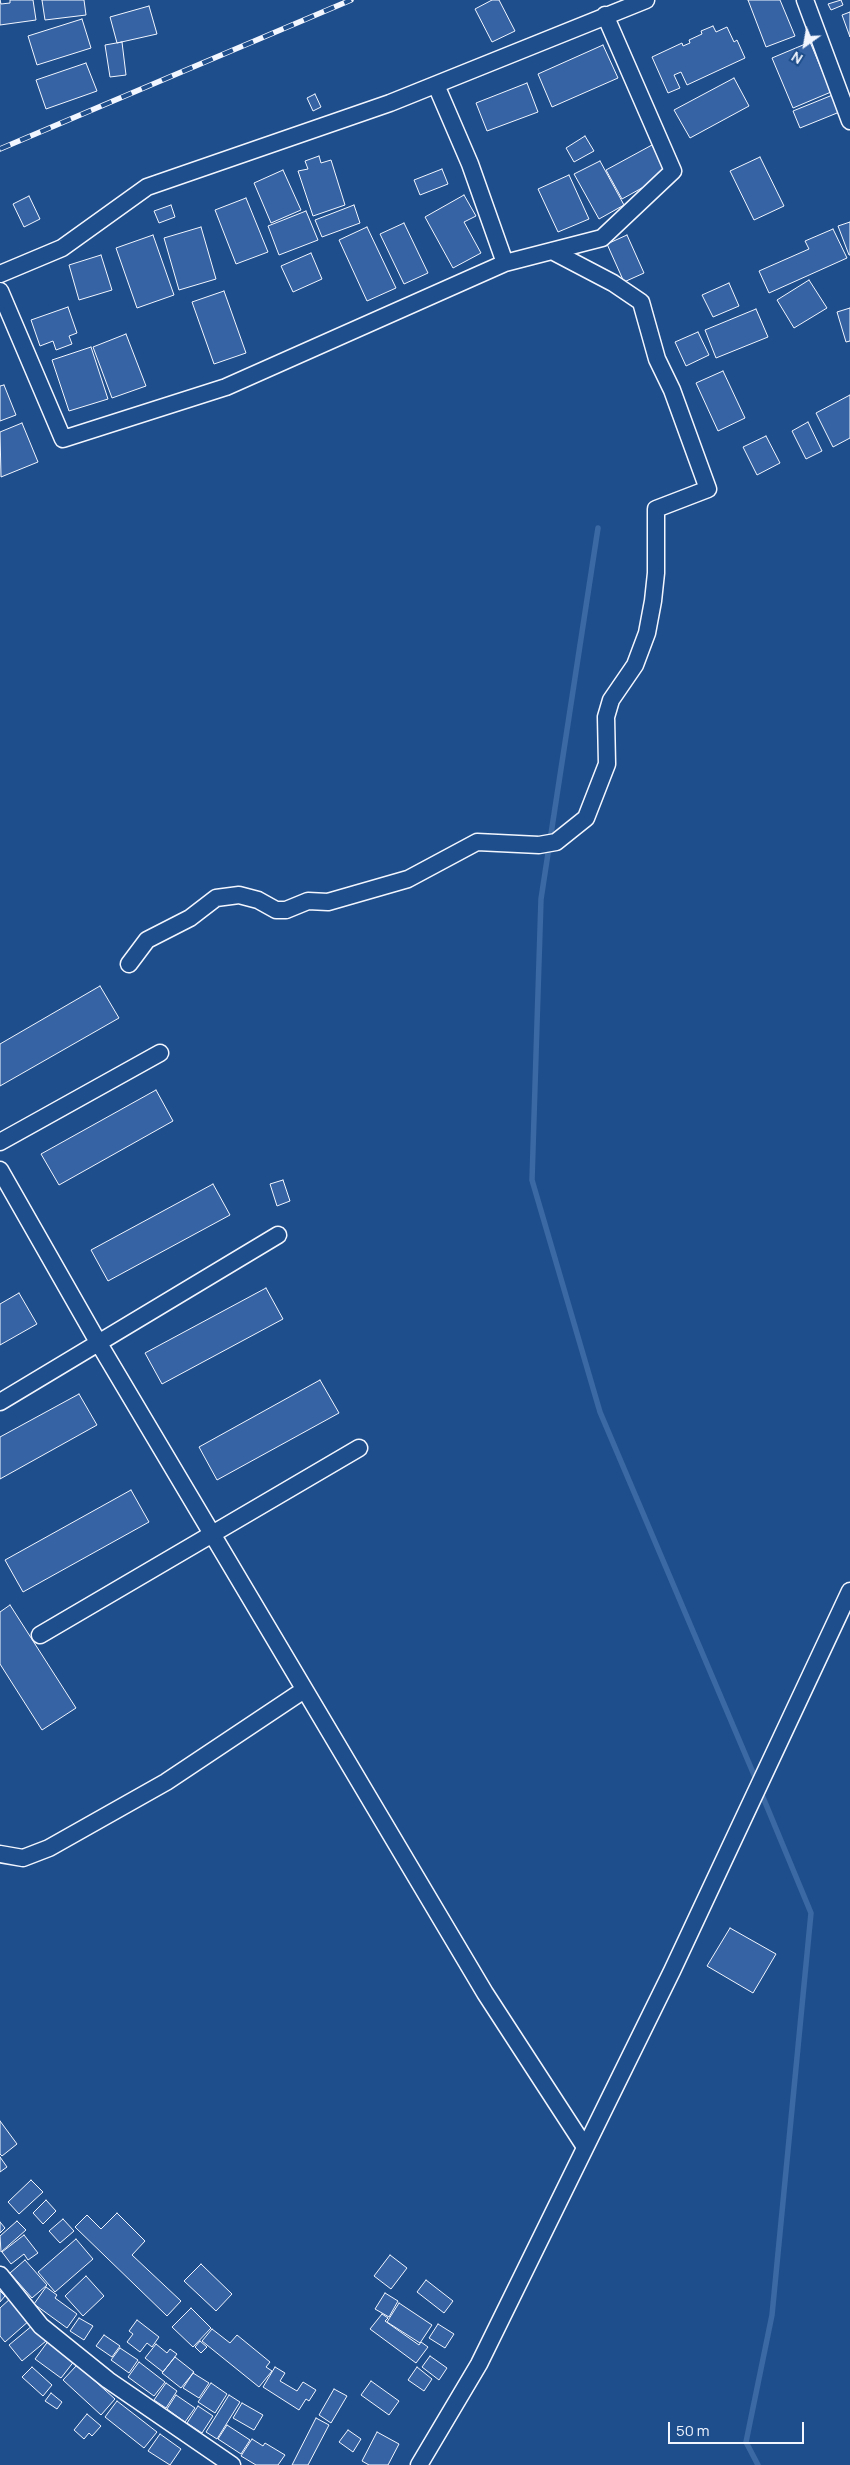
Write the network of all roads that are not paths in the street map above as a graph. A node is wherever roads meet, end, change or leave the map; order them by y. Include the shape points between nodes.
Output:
1 (646, 0) edge
2 (805, 0) edge
3 (626, 3) edge
4 (605, 15) junction
5 (436, 85) junction
6 (850, 121) edge
7 (552, 251) junction
8 (505, 263) junction
9 (0, 274) edge
10 (0, 291) edge
11 (129, 964) dead end
12 (160, 1053) dead end
13 (0, 1142) edge
14 (0, 1170) edge
15 (278, 1235) dead end
16 (98, 1342) junction
17 (0, 1402) edge
18 (359, 1448) dead end
19 (212, 1534) junction
20 (850, 1591) edge
21 (40, 1634) dead end
22 (304, 1690) junction
23 (0, 1854) edge
24 (585, 2147) junction
25 (0, 2275) edge
26 (232, 2465) edge
27 (418, 2465) edge

1 - 3 street
2 - 6 street
3 - 4 street
4 - 5 street
4 - 7 street via 673,171 602,238
5 - 8 street via 470,164
5 - 9 street via 147,187 62,248
7 - 8 street
7 - 11 street via 641,302 657,359 672,390 708,489 656,509 654,601 647,633 635,664 611,700 606,716 607,764 586,818 556,842 539,845 476,842 408,879 335,900 308,902 276,910 258,900 239,895 216,898 190,918 147,940
8 - 10 street via 226,388 63,439
12 - 13 street
14 - 16 street
15 - 16 street
16 - 17 street
16 - 19 street
18 - 19 street
19 - 21 street
19 - 22 street
20 - 24 street
22 - 23 street via 166,1782 50,1848 23,1858
22 - 24 street via 485,1993
24 - 27 street via 479,2364
25 - 26 street via 41,2326 108,2380

